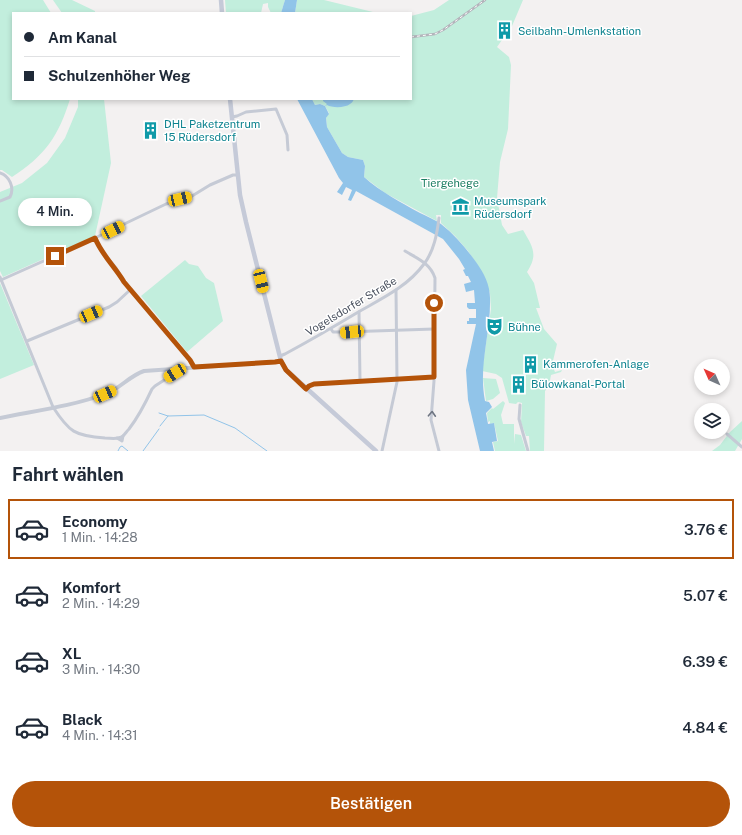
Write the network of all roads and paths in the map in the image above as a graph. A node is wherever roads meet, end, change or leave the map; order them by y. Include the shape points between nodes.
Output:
1 (221, 0) edge
2 (222, 12) edge
3 (230, 100) edge
4 (232, 117) junction
5 (288, 150) dead end
6 (0, 173) edge
7 (238, 175) junction
8 (0, 201) edge
9 (439, 218) dead end
10 (95, 238) junction
11 (405, 251) dead end
12 (425, 263) junction
13 (1, 279) edge
14 (130, 290) junction
15 (396, 290) junction
16 (359, 312) junction
17 (331, 329) junction
18 (396, 329) junction
19 (434, 329) junction
20 (360, 331) junction
21 (27, 341) junction
22 (281, 358) junction
23 (194, 367) junction
24 (177, 368) junction
25 (434, 377) junction
26 (397, 379) junction
27 (360, 381) junction
28 (306, 389) junction
29 (520, 405) dead end
30 (53, 407) junction
31 (0, 418) edge
32 (730, 437) edge
33 (742, 447) edge
34 (376, 451) edge
35 (382, 451) edge
36 (439, 451) edge
37 (528, 451) edge

1 - 2 main road
3 - 4 main road
4 - 5 street via 246,112 276,109 287,135
4 - 7 main road
6 - 8 street via 8,178 12,190 10,197
7 - 10 street via 210,185 192,196 166,204
7 - 22 main road via 246,222
9 - 12 street, Vogelsdorfer Straße via 436,238
10 - 13 street
10 - 14 street
11 - 12 street
12 - 15 street, Vogelsdorfer Straße
12 - 19 street via 435,278
13 - 21 street
14 - 21 street via 109,306
14 - 23 street
15 - 16 street, Vogelsdorfer Straße
15 - 18 street
16 - 17 street, Vogelsdorfer Straße
16 - 20 street
17 - 20 street via 333,332
17 - 22 street, Vogelsdorfer Straße
18 - 19 street
18 - 20 street
18 - 26 street
19 - 25 street
20 - 27 street
21 - 30 street
22 - 23 street, Vogelsdorfer Straße via 275,362
22 - 28 main road via 286,370
23 - 24 street, Vogelsdorfer Straße
24 - 30 street, Vogelsdorfer Straße via 144,371 105,394
24 - 30 street via 175,373 152,389 122,441 117,438 85,436 75,432 64,425
25 - 26 street
36 -> 25 street via 431,420
26 - 27 street
26 - 35 street
27 - 28 street via 314,384
28 - 34 main road
29 - 37 street via 519,419
30 - 31 street, Vogelsdorfer Straße
32 - 33 street

